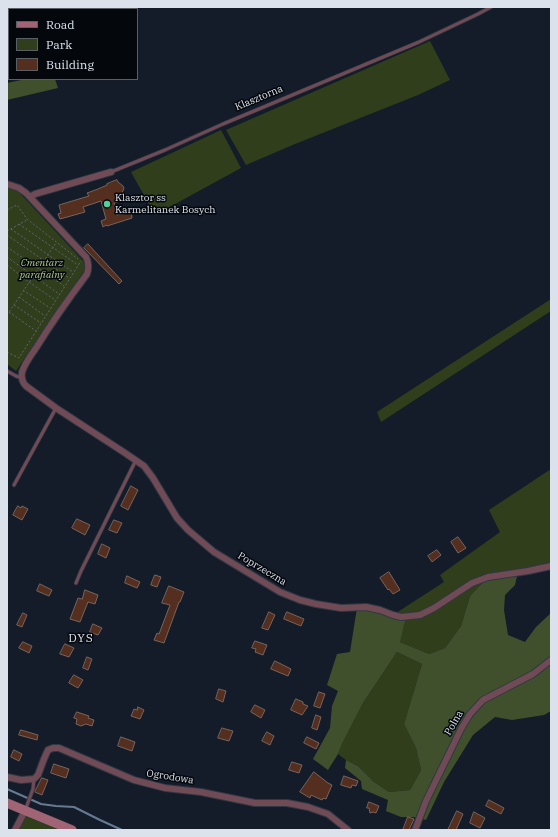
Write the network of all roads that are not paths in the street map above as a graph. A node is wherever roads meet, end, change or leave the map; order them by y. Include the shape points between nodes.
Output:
1 (491, 7) edge
2 (112, 172) joint
3 (7, 184) edge
4 (30, 198) junction
5 (7, 371) edge
6 (22, 378) junction
7 (56, 408) junction
8 (136, 460) junction
9 (14, 485) dead end
10 (551, 566) edge
11 (76, 583) dead end
12 (551, 660) edge
13 (7, 777) edge
14 (34, 780) junction
15 (7, 803) edge
16 (25, 810) junction
17 (16, 830) edge
18 (72, 830) edge
19 (348, 830) edge
20 (415, 830) edge

1 - 2 lane, Klasztorna via 420,42
2 - 4 street, Klasztorna via 35,194
3 - 4 street via 19,188
4 - 6 street via 86,257 89,269 26,362
5 - 6 lane
6 - 7 street, Poprzeczna via 26,386
7 - 8 street, Poprzeczna
7 - 9 lane
8 - 10 street, Poprzeczna via 153,478 177,518 188,530 214,552 280,592 300,600 341,608 366,607 401,617 420,615 472,583 488,577
8 - 11 lane
12 - 20 street, Polna via 533,674 483,700 470,714 426,801
13 - 14 street
14 - 16 lane
14 - 19 street, Ogrodowa via 48,750 59,748 134,780 165,788 255,803 308,806 328,814
15 - 16 street
16 - 17 street
16 - 18 street

